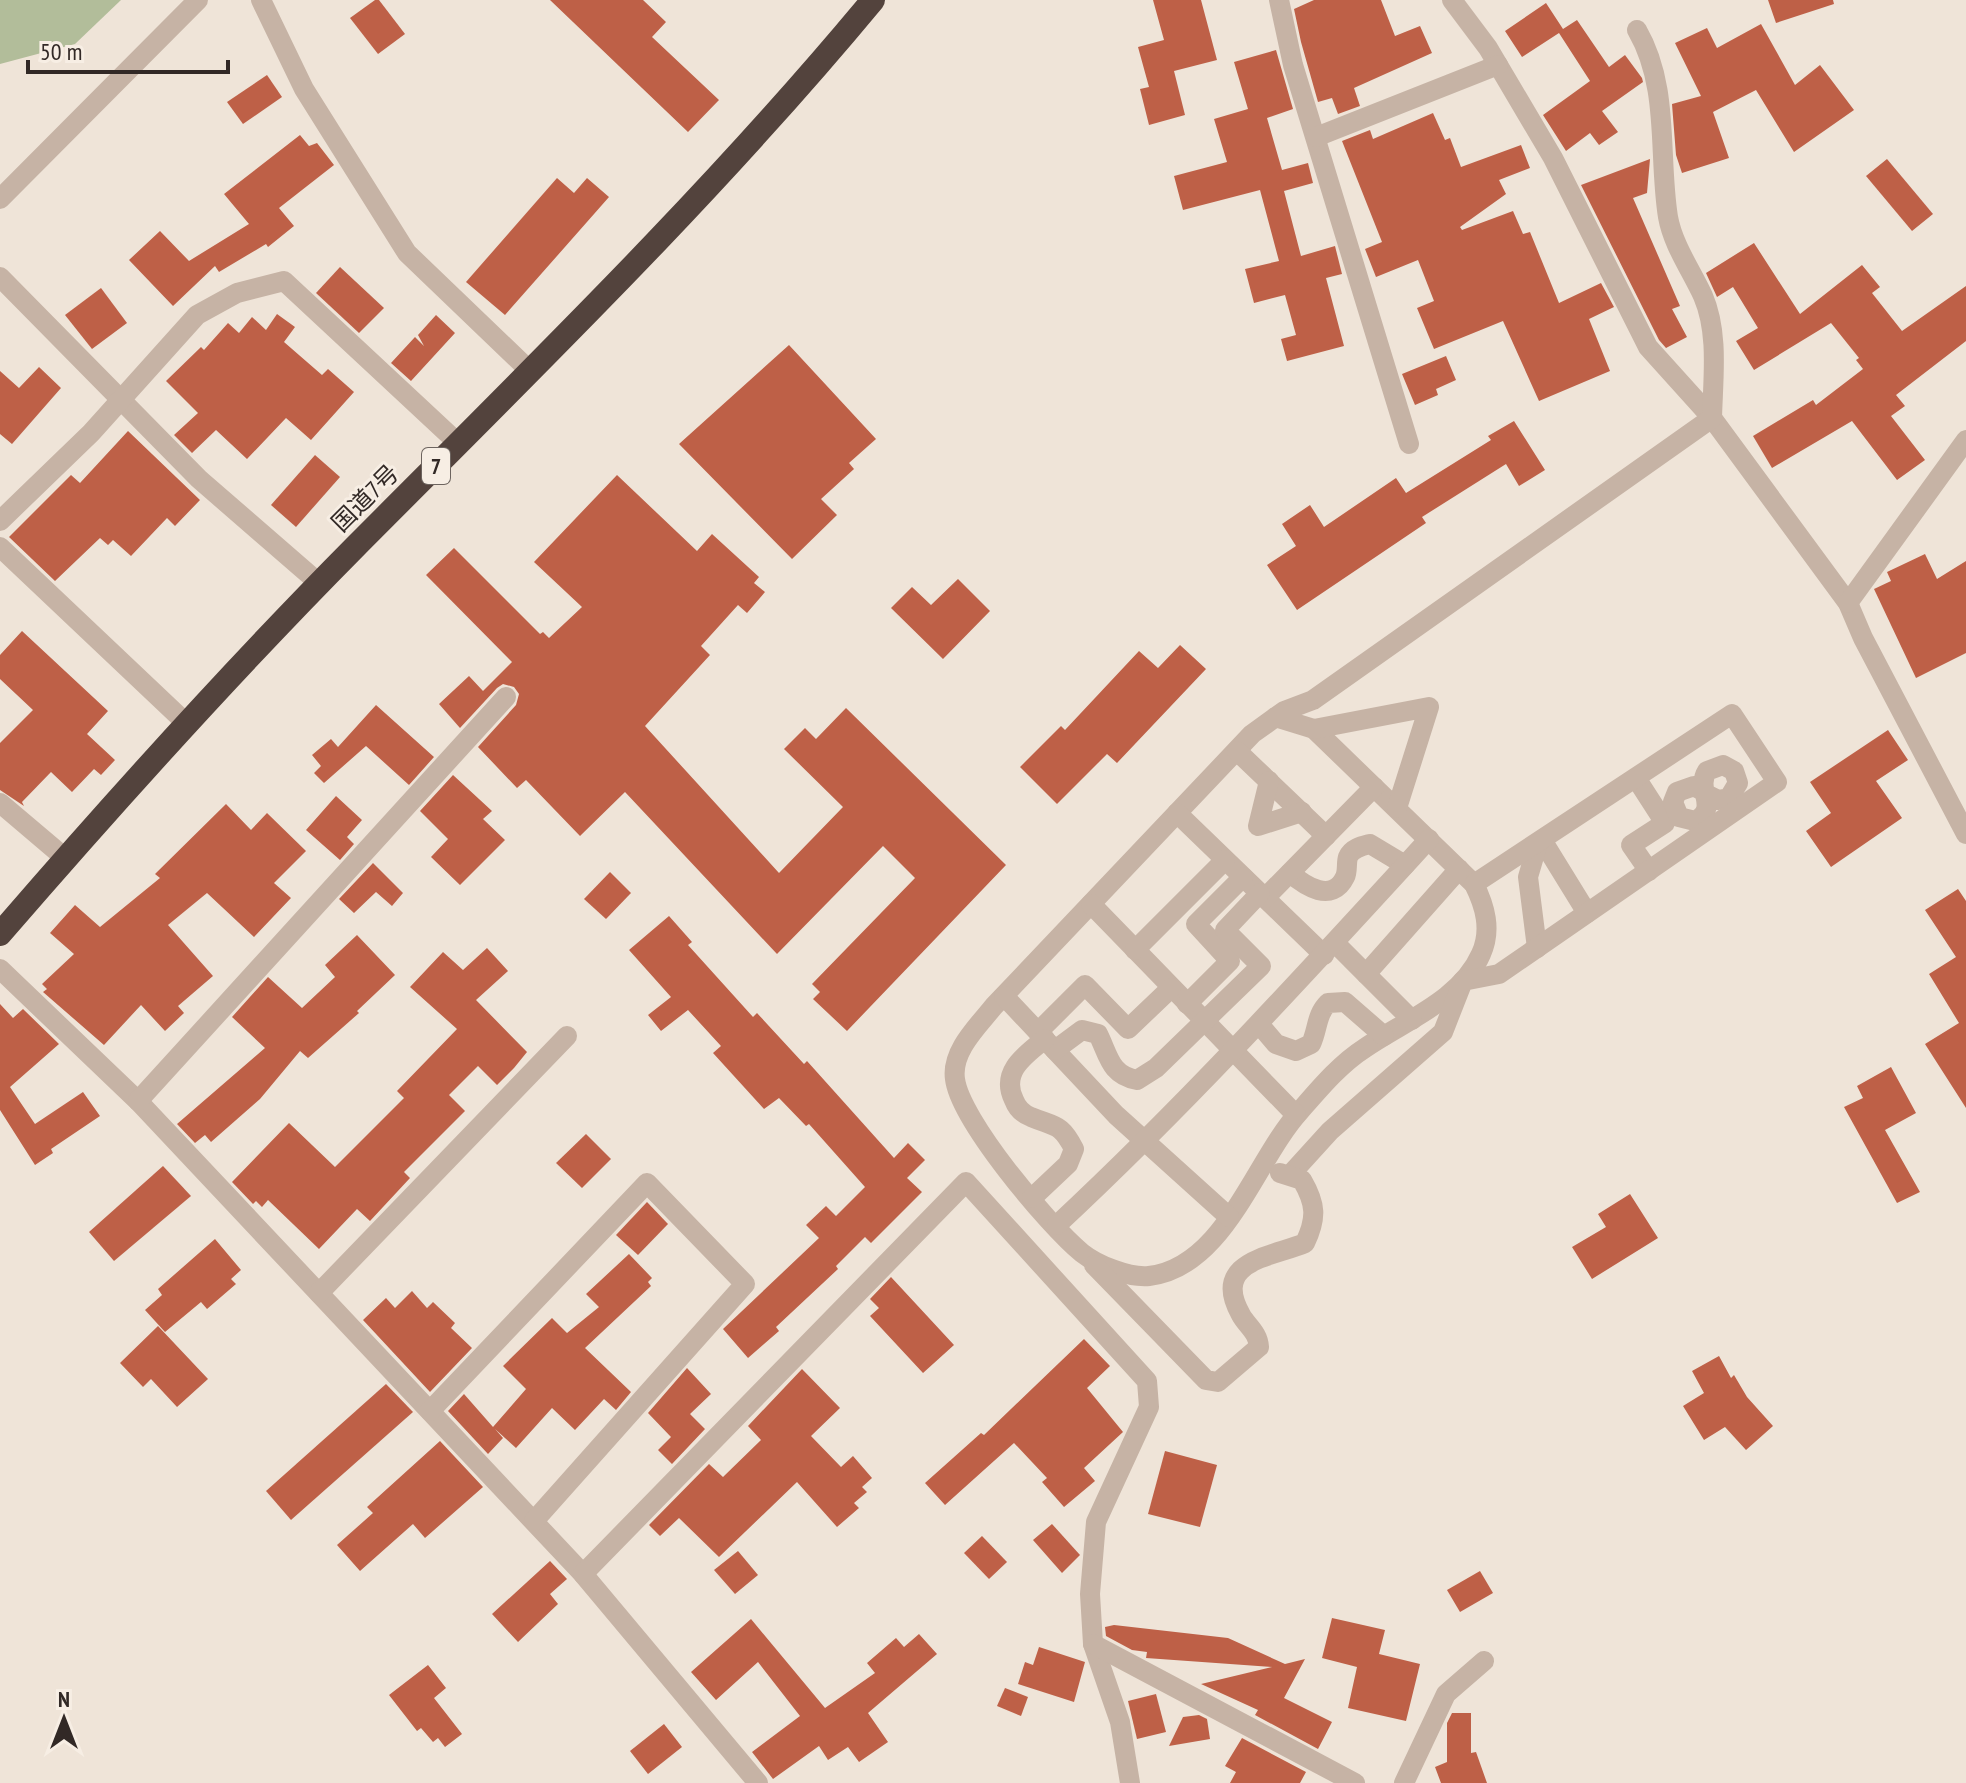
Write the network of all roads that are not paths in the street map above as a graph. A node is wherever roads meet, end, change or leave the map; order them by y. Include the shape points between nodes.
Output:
1 (198, 0) edge
2 (261, 0) edge
3 (873, 0) edge
4 (1279, 0) edge
5 (1452, 0) edge
6 (1637, 30) dead end
7 (1498, 65) junction
8 (1316, 137) junction
9 (0, 199) edge
10 (0, 277) edge
11 (530, 371) junction
12 (122, 397) junction
13 (1712, 418) junction
14 (1966, 440) edge
15 (459, 444) junction
16 (1409, 444) dead end
17 (0, 521) edge
18 (0, 547) edge
19 (320, 584) junction
20 (1848, 603) junction
21 (506, 697) dead end
22 (1275, 717) junction
23 (187, 724) junction
24 (1314, 729) junction
25 (1237, 751) junction
26 (1760, 756) junction
27 (1662, 760) junction
28 (1636, 778) junction
29 (1269, 781) junction
30 (1374, 787) junction
31 (1682, 788) junction
32 (1705, 793) junction
33 (0, 803) edge
34 (1397, 808) junction
35 (1302, 812) junction
36 (1177, 813) junction
37 (1966, 834) edge
38 (1326, 836) junction
39 (1429, 839) junction
40 (1540, 841) junction
41 (65, 858) junction
42 (1225, 860) junction
43 (1405, 865) junction
44 (1459, 869) junction
45 (1649, 871) junction
46 (1290, 873) junction
47 (1243, 877) junction
48 (1474, 884) junction
49 (1263, 896) junction
50 (1091, 904) junction
51 (1587, 913) junction
52 (0, 934) edge
53 (1537, 948) junction
54 (1329, 949) junction
55 (1135, 950) junction
56 (0, 969) edge
57 (1366, 974) junction
58 (1463, 981) junction
59 (1171, 988) junction
60 (1004, 996) junction
61 (1187, 1004) junction
62 (1412, 1020) junction
63 (1205, 1023) junction
64 (1259, 1024) junction
65 (567, 1036) dead end
66 (1384, 1036) junction
67 (1046, 1040) junction
68 (1232, 1052) junction
69 (138, 1101) junction
70 (1296, 1115) junction
71 (1145, 1143) junction
72 (1261, 1168) junction
73 (1290, 1175) junction
74 (1032, 1198) junction
75 (1229, 1217) junction
76 (1057, 1225) junction
77 (1083, 1254) junction
78 (319, 1293) junction
79 (430, 1411) junction
80 (534, 1521) junction
81 (583, 1574) junction
82 (1093, 1644) junction
83 (1484, 1661) dead end
84 (758, 1783) edge
85 (1130, 1783) edge
86 (1355, 1783) edge
87 (1404, 1783) edge

1 - 9 street
2 - 11 street via 304,89 407,253
3 - 11 highway, 国道7号 / 7 via 758,132
4 - 8 street
5 - 7 street
6 - 13 street via 1650,52 1658,87 1669,221 1704,298 1714,342
7 - 8 street
7 - 13 street via 1553,158 1648,347
8 - 16 street
10 - 12 street
11 - 15 highway, 国道7号 / 7
12 - 15 street via 197,315 237,293 284,281
12 - 17 street via 46,480
12 - 19 street via 199,479
13 - 20 street
13 - 22 street via 1313,700
14 - 20 street
15 - 19 highway, 国道7号 / 7
18 - 23 street
19 - 23 highway, 国道7号 / 7
20 - 37 street
21 - 69 street
22 - 24 street
22 - 25 street
23 - 41 highway, 国道7号 / 7
24 - 30 street
24 - 34 street via 1429,707
25 - 29 street
25 - 36 street
26 - 27 street via 1732,714
26 - 32 street via 1735,774 1723,765 1711,767 1703,776
26 - 45 street via 1777,782
27 - 28 street
27 - 31 street
28 - 40 street
28 - 45 street via 1665,823 1631,845
29 - 35 street
29 - 35 street via 1258,826
30 - 34 street
30 - 38 street
31 - 32 street via 1694,786
31 - 32 street via 1673,807 1683,820 1704,815
33 - 41 street
34 - 39 street
35 - 38 street
36 - 42 street
36 - 50 street
38 - 46 street
39 - 43 street
39 - 44 street
40 - 48 street
40 - 51 street
40 - 53 street via 1528,877
41 - 52 highway, 国道7号 / 7
42 - 47 street
42 - 55 street
43 - 46 street via 1370,844 1348,856 1345,877 1334,889 1307,887
43 - 54 street
44 - 48 street
44 - 57 street
45 - 51 street
46 - 49 street
47 - 49 street
47 - 61 street via 1196,924 1230,961
48 - 58 street via 1487,925 1482,953
49 - 54 street
49 - 63 street via 1225,930 1261,966
50 - 55 street
50 - 60 street
51 - 53 street
53 - 58 street via 1499,974
54 - 57 street
54 - 64 street
55 - 59 street
56 - 69 street
57 - 62 street
58 - 62 street
58 - 73 street via 1443,1032 1330,1131
59 - 61 street
59 - 67 street via 1128,1029 1085,985
60 - 67 street
60 - 74 street via 961,1048 954,1076 964,1109
61 - 63 street
62 - 66 street
63 - 67 street via 1137,1080 1123,1077 1110,1064 1098,1034 1082,1030
63 - 68 street
64 - 66 street via 1276,1044 1296,1051 1311,1044 1319,1012 1328,1003 1345,1002
64 - 68 street
65 - 78 street
66 - 70 street via 1334,1074
67 - 71 street
67 - 74 street via 1018,1062 1010,1075 1010,1093 1018,1108 1066,1133 1074,1149 1068,1164
68 - 70 street
68 - 71 street
69 - 78 street
70 - 72 street
71 - 75 street
71 - 76 street
72 - 73 street
72 - 75 street
73 - 77 street via 1302,1180 1313,1200 1316,1222 1305,1243 1261,1255 1246,1263 1236,1278 1233,1295 1259,1347 1218,1382 1206,1380
74 - 76 street
75 - 77 street via 1182,1266 1148,1276 1120,1272
76 - 77 street
78 - 79 street
79 - 80 street
79 - 80 street via 647,1183 745,1284
80 - 81 street
81 - 82 street via 966,1182 1147,1381 1149,1407 1096,1522 1090,1594
81 - 84 street
82 - 85 street via 1120,1722
82 - 86 street
83 - 87 street via 1446,1694

